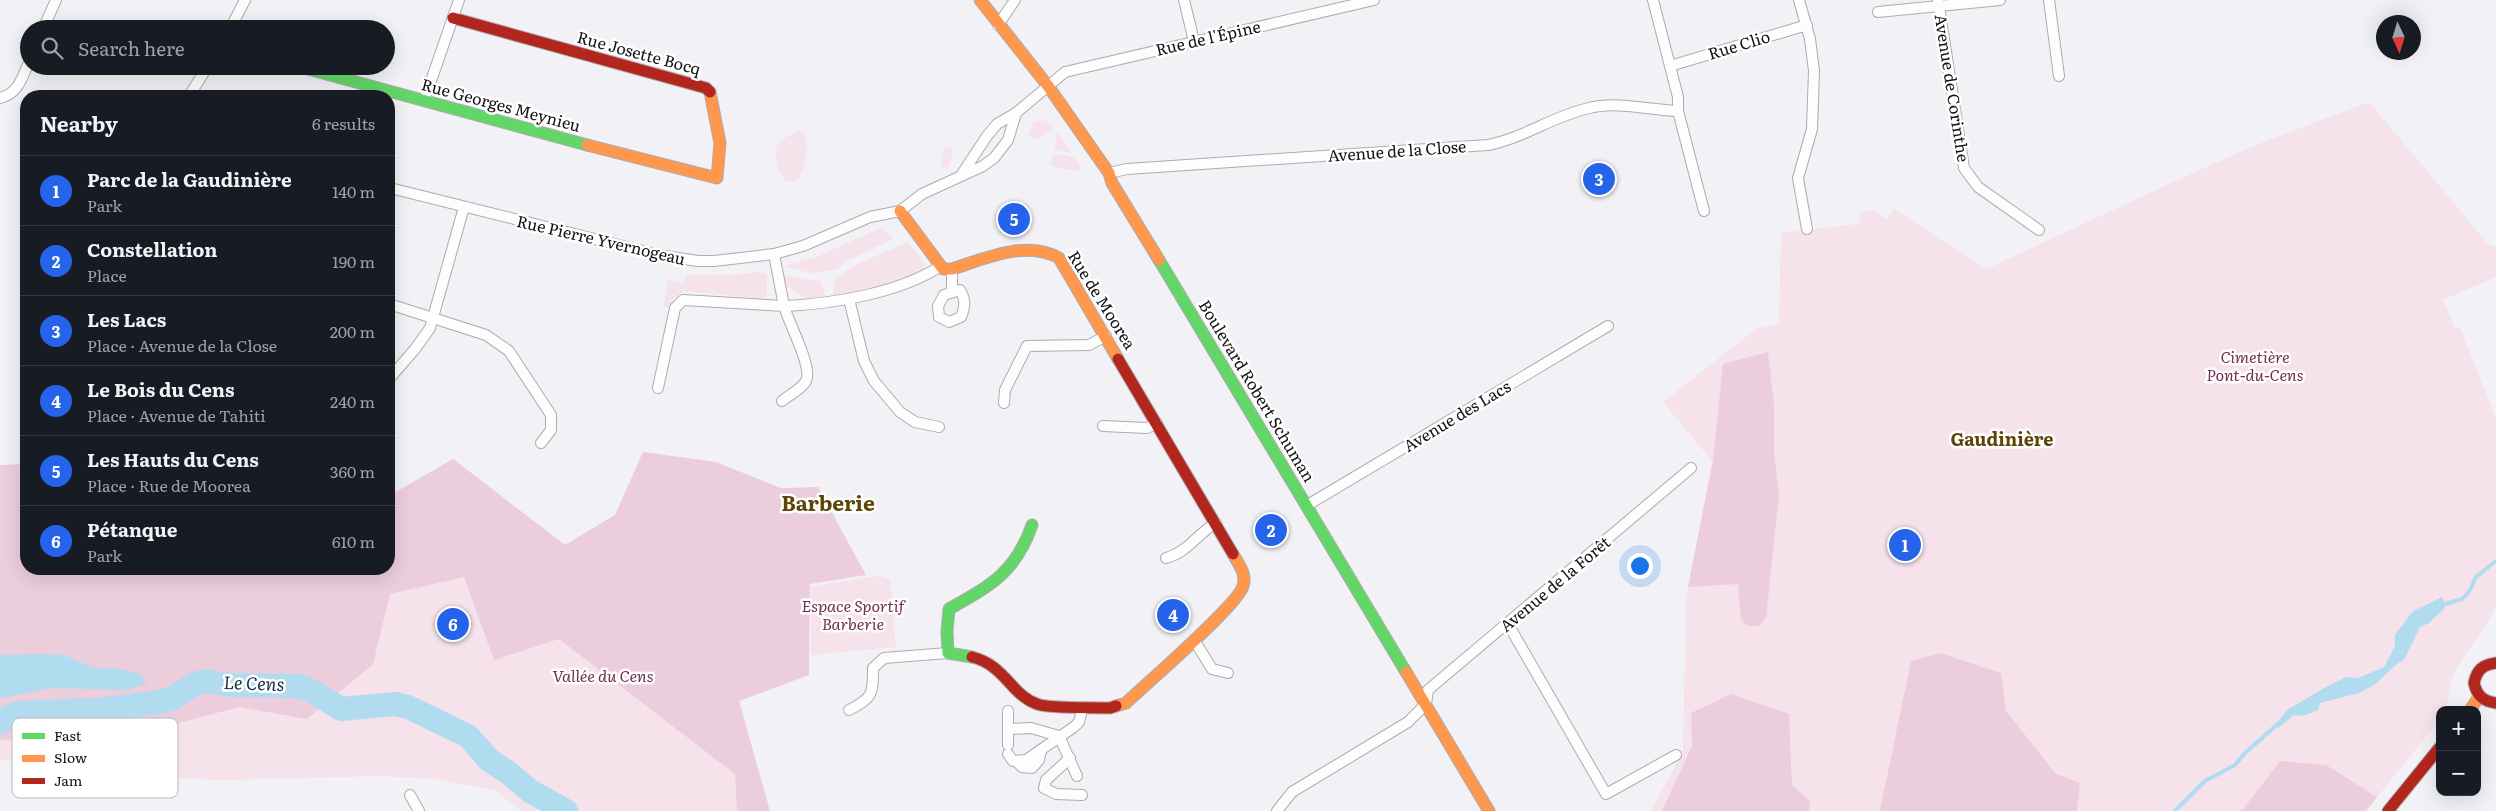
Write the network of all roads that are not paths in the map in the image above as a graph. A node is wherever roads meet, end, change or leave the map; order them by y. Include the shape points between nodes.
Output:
1 (56, 0) edge
2 (245, 0) edge
3 (459, 0) edge
4 (980, 0) edge
5 (1015, 0) edge
6 (1184, 0) edge
7 (1374, 0) edge
8 (1653, 0) edge
9 (1799, 0) edge
10 (2000, 0) edge
11 (2049, 0) edge
12 (1938, 3) edge
13 (1336, 4) edge
14 (1878, 12) dead end
15 (453, 18) junction
16 (47, 20) edge
17 (235, 20) edge
18 (998, 25) junction
19 (1807, 25) junction
20 (1194, 41) junction
21 (1670, 66) junction
22 (23, 75) edge
23 (202, 75) edge
24 (330, 75) edge
25 (2059, 76) dead end
26 (1048, 86) junction
27 (193, 90) edge
28 (384, 90) edge
29 (395, 93) edge
30 (0, 98) edge
31 (424, 101) junction
32 (1678, 111) junction
33 (1016, 113) junction
34 (1109, 173) junction
35 (696, 174) joint
36 (962, 174) junction
37 (395, 189) edge
38 (464, 207) junction
39 (900, 211) junction
40 (1704, 211) dead end
41 (1806, 229) dead end
42 (2039, 230) dead end
43 (774, 254) junction
44 (939, 267) junction
45 (952, 269) junction
46 (952, 291) dead end
47 (849, 299) junction
48 (395, 306) edge
49 (784, 306) junction
50 (434, 317) junction
51 (1608, 326) dead end
52 (1106, 336) junction
53 (395, 372) edge
54 (658, 388) dead end
55 (782, 401) dead end
56 (1004, 403) dead end
57 (1157, 423) junction
58 (1103, 426) dead end
59 (939, 428) dead end
60 (541, 443) dead end
61 (1691, 468) dead end
62 (1306, 506) junction
63 (1216, 523) junction
64 (1032, 525) dead end
65 (1166, 558) dead end
66 (1508, 624) junction
67 (1194, 640) junction
68 (948, 653) junction
69 (2496, 663) edge
70 (1228, 673) dead end
71 (2479, 697) junction
72 (1426, 704) junction
73 (2495, 704) edge
74 (2473, 706) edge
75 (1083, 707) junction
76 (848, 710) dead end
77 (1008, 711) dead end
78 (1008, 729) junction
79 (1060, 736) junction
80 (2437, 751) edge
81 (1676, 755) dead end
82 (1070, 758) junction
83 (1077, 776) dead end
84 (410, 795) dead end
85 (1082, 795) dead end
86 (419, 811) edge
87 (1277, 811) edge
88 (1490, 811) edge
89 (2388, 811) edge

1 - 16 street
2 - 17 street
3 - 15 street
4 - 18 street, Boulevard Robert Schuman
5 - 18 street
6 - 20 street
7 - 13 street, Rue de l'Épine
8 - 21 street
9 - 19 street
10 - 12 street
11 - 25 street
12 - 14 street
12 - 42 street, Avenue de Corinthe via 1964,168 1978,187
13 - 20 street, Rue de l'Épine
15 - 31 street
15 - 35 street, Rue Josette Bocq via 706,88 712,94 720,167 718,178
18 - 26 street, Boulevard Robert Schuman
19 - 21 street, Rue Clio
19 - 41 street via 1814,70 1814,110 1798,178
20 - 26 street, Rue de l'Épine via 1065,72
21 - 32 street
22 - 30 street via 14,92
23 - 27 street
24 - 28 street, Rue Georges Meynieu
26 - 33 street
26 - 34 street, Boulevard Robert Schuman
29 - 31 street, Rue Georges Meynieu
31 - 35 street, Rue Georges Meynieu
32 - 34 street, Avenue de la Close via 1603,106 1569,114 1526,135 1488,145 1127,169
32 - 40 street
33 - 36 street via 997,124
33 - 36 street, Rue Pierre Yvernogeau via 1008,140 1000,152 984,166
34 - 62 street, Boulevard Robert Schuman via 1112,183
36 - 39 street, Rue Pierre Yvernogeau via 922,194
37 - 38 street, Rue Pierre Yvernogeau
38 - 43 street, Rue Pierre Yvernogeau via 683,259 714,261
38 - 50 street
39 - 43 street, Rue Pierre Yvernogeau via 870,217 803,246
39 - 44 street
43 - 49 street
44 - 45 street, Rue de Moorea
44 - 47 street via 926,276
45 - 46 street
45 - 52 street, Rue de Moorea via 1024,250 1051,252 1062,262
47 - 49 street via 829,304
47 - 59 street via 864,361 874,381 900,412 915,422
48 - 50 street
49 - 54 street via 683,300 675,308
49 - 55 street via 807,360 808,374 802,386
50 - 53 street via 430,328
50 - 60 street via 486,335 509,352 551,416 551,430
51 - 62 street, Avenue des Lacs
52 - 56 street via 1089,345 1027,346 1005,390
52 - 57 street, Rue de Moorea
57 - 58 street via 1147,428
57 - 63 street, Rue de Moorea
61 - 66 street, Avenue de la Forêt
62 - 72 street, Boulevard Robert Schuman
63 - 65 street via 1200,533 1180,553
63 - 67 street, Rue de Moorea via 1243,570 1245,582 1227,608
64 - 68 street via 1027,545 1009,571 949,609
66 - 72 street, Avenue de la Forêt via 1428,690
66 - 81 street via 1606,794
67 - 70 street via 1212,669
67 - 75 street via 1126,703 1110,708
68 - 75 street via 991,664 1033,703 1045,707
68 - 76 street via 884,658 873,668 873,690 867,701
69 - 71 street via 2486,664 2476,673 2473,686
71 - 73 street
71 - 74 street
72 - 87 street, Avenue de la Forêt via 1408,722 1292,792
72 - 88 street, Boulevard Robert Schuman
75 - 79 street via 1079,722
77 - 78 street
78 - 79 street via 1040,729
78 - 79 street via 1008,749 1011,760 1017,762 1026,760
79 - 82 street
80 - 89 street
82 - 83 street
82 - 85 street via 1046,780 1044,788 1056,794
84 - 86 street

